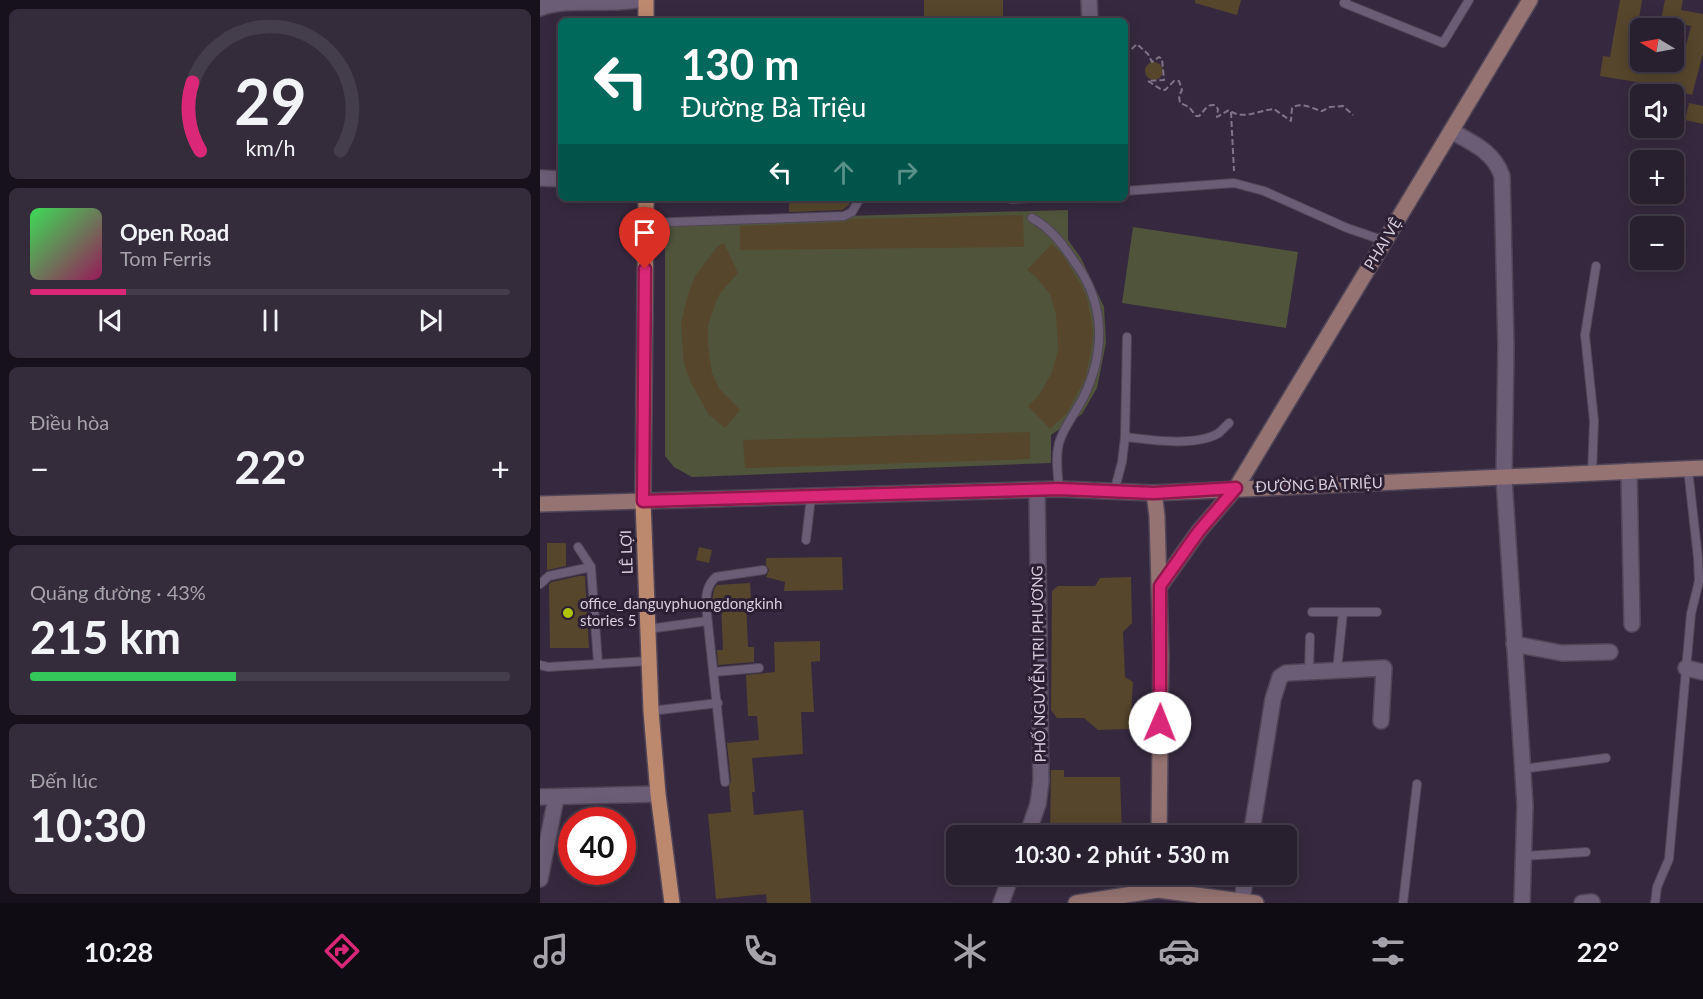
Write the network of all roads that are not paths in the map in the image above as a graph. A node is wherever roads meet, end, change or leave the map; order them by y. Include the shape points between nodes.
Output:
1 (637, 0) edge
2 (646, 0) edge
3 (1089, 0) edge
4 (1346, 0) edge
5 (1469, 0) edge
6 (1530, 0) edge
7 (540, 8) edge
8 (646, 18) edge
9 (1090, 18) edge
10 (1451, 131) junction
11 (540, 178) edge
12 (558, 179) edge
13 (1128, 191) edge
14 (646, 201) edge
15 (858, 201) edge
16 (1032, 218) dead end
17 (645, 223) junction
18 (1385, 241) junction
19 (1596, 266) dead end
20 (1127, 337) dead end
21 (1229, 423) dead end
22 (1125, 437) junction
23 (1695, 468) edge
24 (1629, 471) junction
25 (1592, 473) junction
26 (1504, 478) junction
27 (1236, 488) junction
28 (1059, 489) junction
29 (1037, 491) junction
30 (1114, 492) junction
31 (1154, 493) junction
32 (811, 497) junction
33 (643, 501) junction
34 (540, 504) edge
35 (806, 540) dead end
36 (578, 547) dead end
37 (591, 567) junction
38 (763, 570) dead end
39 (540, 584) edge
40 (1160, 586) junction
41 (1312, 612) dead end
42 (1343, 612) junction
43 (1377, 612) dead end
44 (707, 621) junction
45 (1632, 624) dead end
46 (648, 629) junction
47 (1310, 637) dead end
48 (1514, 644) junction
49 (1610, 652) dead end
50 (649, 662) junction
51 (598, 663) junction
52 (540, 665) edge
53 (759, 668) dead end
54 (1686, 668) junction
55 (1337, 670) junction
56 (714, 672) junction
57 (1309, 672) junction
58 (1703, 672) edge
59 (718, 703) junction
60 (651, 711) junction
61 (1382, 721) dead end
62 (1606, 758) dead end
63 (1522, 769) junction
64 (725, 782) dead end
65 (1417, 784) dead end
66 (658, 794) junction
67 (540, 797) edge
68 (556, 798) junction
69 (1031, 825) edge
70 (1159, 825) edge
71 (1253, 825) edge
72 (1586, 852) dead end
73 (1523, 856) junction
74 (540, 879) edge
75 (1008, 885) edge
76 (1146, 885) edge
77 (1172, 885) edge
78 (1247, 885) edge
79 (1249, 902) edge
80 (672, 903) edge
81 (1001, 903) edge
82 (1076, 903) edge
83 (1403, 903) edge
84 (1522, 903) edge
85 (1655, 903) edge

1 - 7 street via 569,0
2 - 8 main road
3 - 9 street
4 - 5 lane via 1344,3 1443,43
6 - 10 main road, PHAI VỆ
10 - 18 main road, PHAI VỆ
10 - 26 street via 1491,155 1502,176
11 - 12 street
13 - 18 lane via 1234,183 1264,191
14 - 17 main road, LÊ LỢI
15 - 17 lane via 852,212 844,216
16 - 28 lane via 1059,239 1082,271 1094,294 1100,322 1095,371 1059,445
17 - 33 main road, LÊ LỢI
18 - 27 main road, PHAI VỆ
19 - 25 lane via 1585,335 1594,421
20 - 22 lane
21 - 22 lane via 1218,433 1200,439
22 - 30 lane
23 - 24 main road, ĐƯỜNG BÀ TRIỆU
23 - 54 lane via 1699,581 1691,614
24 - 25 main road, ĐƯỜNG BÀ TRIỆU
24 - 45 street
25 - 26 main road, ĐƯỜNG BÀ TRIỆU
26 - 27 main road, ĐƯỜNG BÀ TRIỆU
26 - 48 street
27 - 31 main road, ĐƯỜNG BÀ TRIỆU
27 - 40 main road, PHAI VỆ
28 - 29 main road, ĐƯỜNG BÀ TRIỆU
28 - 30 main road, ĐƯỜNG BÀ TRIỆU
29 - 32 main road, ĐƯỜNG BÀ TRIỆU
29 - 69 street, PHỐ NGUYỄN TRI PHƯƠNG via 1041,781
30 - 31 main road, ĐƯỜNG BÀ TRIỆU
31 - 40 main road
32 - 33 main road, ĐƯỜNG BÀ TRIỆU
32 - 35 lane
33 - 34 main road, ĐƯỜNG BÀ TRIỆU
33 - 46 main road, LÊ LỢI
36 - 37 lane
37 - 39 lane via 549,576
37 - 51 lane
38 - 44 lane via 716,577 706,593
40 - 70 main road
41 - 42 lane
42 - 43 lane
42 - 55 lane
44 - 46 lane
44 - 56 lane
46 - 50 main road, LÊ LỢI
47 - 57 lane
48 - 49 street via 1562,653
48 - 63 street
50 - 51 lane
50 - 60 main road, LÊ LỢI
51 - 52 lane
53 - 56 lane
54 - 58 street
54 - 85 lane via 1669,859 1656,887
55 - 57 street
55 - 61 street via 1384,668
56 - 59 lane
57 - 71 street via 1280,677
59 - 60 lane
59 - 64 lane
60 - 66 main road, LÊ LỢI
62 - 63 lane
63 - 73 street
65 - 83 lane
66 - 68 street
66 - 80 main road, LÊ LỢI
67 - 68 street
68 - 74 street
72 - 73 lane
73 - 84 street
75 - 81 street
76 - 82 main road
77 - 79 main road
78 - 79 street

